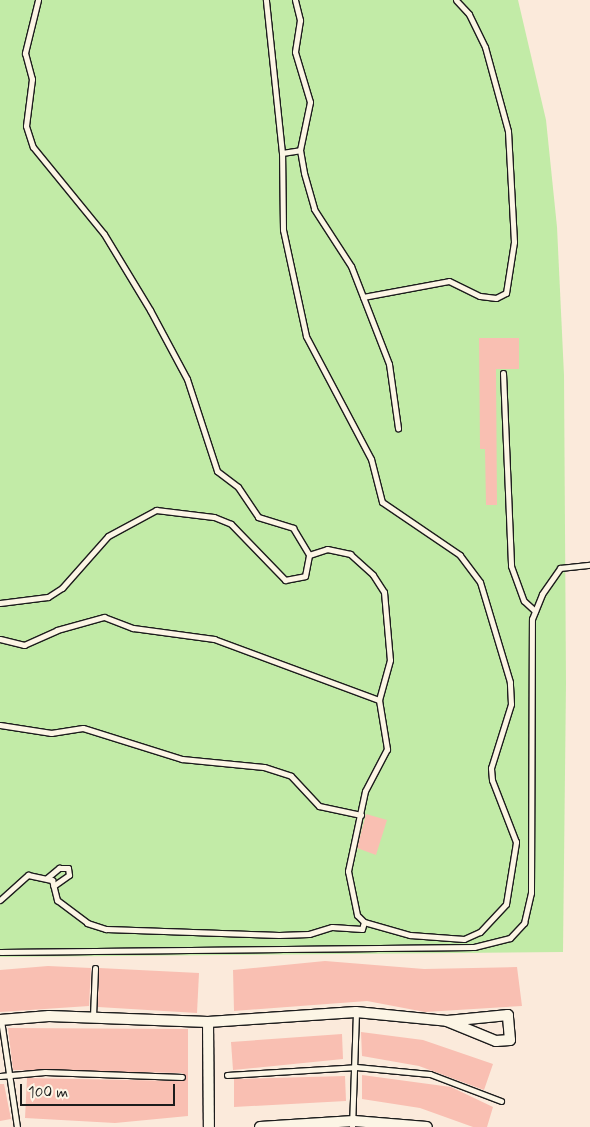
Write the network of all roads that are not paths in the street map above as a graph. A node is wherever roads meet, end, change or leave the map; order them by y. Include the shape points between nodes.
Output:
1 (38, 0) edge
2 (266, 0) edge
3 (295, 0) edge
4 (456, 0) edge
5 (300, 150) junction
6 (282, 153) junction
7 (363, 297) junction
8 (503, 373) dead end
9 (398, 428) dead end
10 (309, 555) junction
11 (590, 565) edge
12 (0, 603) edge
13 (535, 611) junction
14 (0, 639) edge
15 (380, 700) junction
16 (0, 725) edge
17 (361, 815) junction
18 (47, 878) junction
19 (54, 886) junction
20 (0, 900) edge
21 (364, 922) junction
22 (0, 952) edge
23 (95, 968) dead end
24 (356, 1012) junction
25 (93, 1016) junction
26 (1, 1020) edge
27 (447, 1021) junction
28 (208, 1022) junction
29 (356, 1067) junction
30 (9, 1075) junction
31 (226, 1075) dead end
32 (0, 1076) edge
33 (182, 1077) dead end
34 (501, 1101) dead end
35 (353, 1124) edge
36 (372, 1125) edge
37 (17, 1127) edge
38 (209, 1127) edge
39 (260, 1127) edge
40 (427, 1127) edge

1 - 10 lane via 25,53 32,79 26,126 33,147 104,234 150,310 194,395 216,471 238,486 258,517 293,528
2 - 6 lane
3 - 5 lane via 300,20 295,52 310,102
4 - 7 lane via 469,14 485,47 508,131 514,242 506,293 496,298 480,296 449,281
5 - 6 lane
5 - 7 lane via 314,208 351,266
6 - 21 lane via 284,239 306,336 371,459 382,502 460,555 480,582 512,694 491,768 492,780 516,842 506,904 480,932 464,939 410,935
7 - 9 lane via 389,364
8 - 13 lane via 511,566 524,601
10 - 12 lane via 305,576 285,580 231,524 165,508 108,536 62,588 48,596
10 - 15 lane via 328,549 350,554 384,592 391,669
11 - 13 lane via 566,566 554,575
13 - 22 lane via 529,695 531,893 524,923 510,938 465,947
14 - 15 lane via 24,645 57,630 104,617 133,628 214,639
15 - 17 lane via 387,749 369,780
16 - 17 lane via 50,733 83,728 182,759 264,767 291,776 319,806
17 - 21 lane via 348,871 352,904
18 - 19 lane
18 - 19 lane via 59,868 68,868 69,875
18 - 20 lane via 25,875
19 - 21 lane via 57,900 69,910 106,929 278,935 309,934 332,927 362,929
23 - 25 lane
24 - 27 street
24 - 28 street
24 - 29 lane
25 - 26 street
25 - 28 street
26 - 30 lane
27 - 27 street via 508,1015 510,1040 496,1041
28 - 38 street
29 - 31 lane
29 - 34 lane via 430,1074
29 - 35 lane
30 - 32 lane
30 - 33 lane
30 - 37 lane
35 - 36 street
35 - 39 street
36 - 40 street

